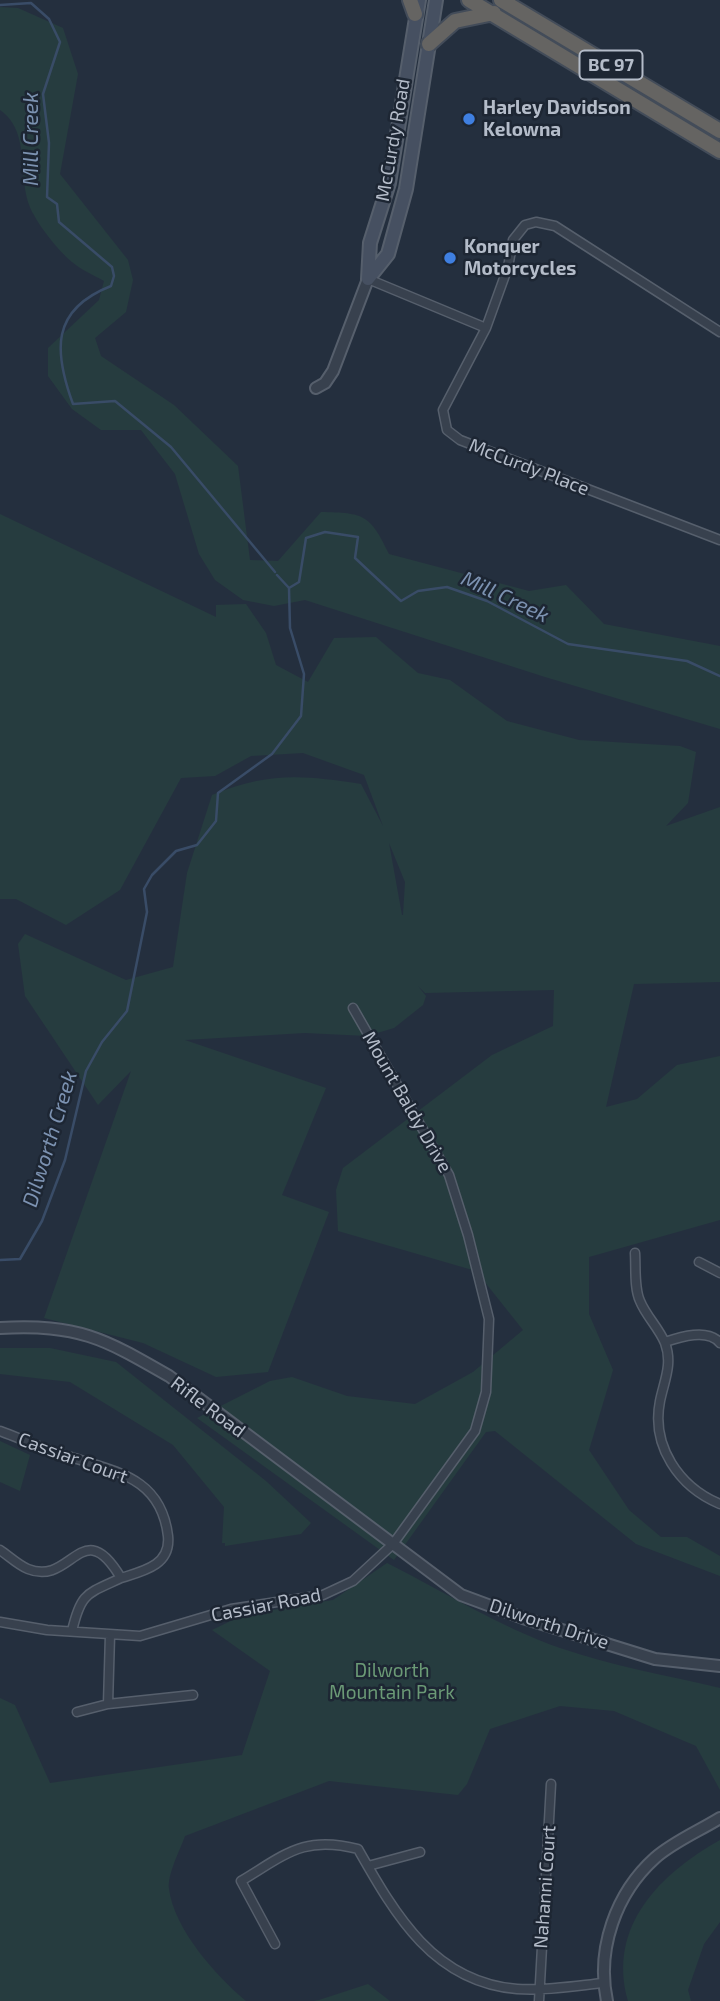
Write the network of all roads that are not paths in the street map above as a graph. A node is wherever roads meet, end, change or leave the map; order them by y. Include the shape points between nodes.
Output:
1 (436, 0) edge
2 (469, 0) edge
3 (415, 5) edge
4 (497, 6) edge
5 (429, 44) junction
6 (720, 131) edge
7 (720, 151) edge
8 (368, 279) junction
9 (486, 328) junction
10 (720, 332) edge
11 (316, 388) dead end
12 (720, 540) edge
13 (353, 1008) dead end
14 (635, 1253) dead end
15 (699, 1262) dead end
16 (720, 1273) edge
17 (0, 1328) edge
18 (719, 1339) edge
19 (665, 1342) junction
20 (0, 1431) edge
21 (720, 1504) edge
22 (393, 1544) junction
23 (0, 1550) edge
24 (121, 1577) junction
25 (0, 1622) edge
26 (72, 1631) junction
27 (110, 1635) junction
28 (720, 1666) edge
29 (193, 1695) dead end
30 (108, 1704) junction
31 (77, 1712) dead end
32 (551, 1784) dead end
33 (720, 1818) edge
34 (420, 1853) dead end
35 (368, 1866) junction
36 (275, 1944) dead end
37 (603, 1983) junction
38 (539, 1989) junction
39 (539, 2001) edge
40 (607, 2001) edge

1 - 5 main road, McCurdy Road
2 - 4 highway, BC 97
3 - 8 main road, McCurdy Road via 389,183 370,243
4 - 5 highway via 455,21
4 - 6 highway, BC 97
4 - 7 highway, BC 97
5 - 8 main road, McCurdy Road via 406,189 388,254
8 - 9 street
8 - 11 street, McCurdy Road via 333,371
9 - 10 street, McCurdy Place via 513,240 525,225 536,222 555,226
9 - 12 street, McCurdy Place via 443,410 447,430 460,440
13 - 22 street, Mount Baldy Drive via 449,1174 489,1319 486,1392 475,1430
14 - 19 street via 639,1299
15 - 16 street
17 - 22 street, Rifle Road via 36,1326 85,1332 122,1349 169,1376
18 - 19 street via 682,1336
19 - 21 street via 669,1368 660,1403 660,1435 667,1458 686,1483
20 - 24 street, Cassiar Court via 131,1477 150,1494 165,1514 169,1542 162,1561 149,1570
22 - 27 street, Cassiar Road via 353,1581 323,1595 231,1609 140,1636
22 - 28 street, Dilworth Drive via 461,1595 655,1658
23 - 24 street via 28,1569 42,1571 98,1549 109,1556
24 - 26 street, Cassiar Court via 86,1594
25 - 26 street, Cassiar Road
26 - 27 street, Cassiar Road
27 - 30 street
29 - 30 street
30 - 31 street
32 - 38 street, Nahanni Court
33 - 37 street via 655,1857 619,1901 605,1953
34 - 35 street
35 - 36 street via 358,1849 330,1842 303,1846 241,1881
35 - 38 street via 410,1933 435,1955 486,1984
37 - 38 street
37 - 40 street
38 - 39 street, Nahanni Court

